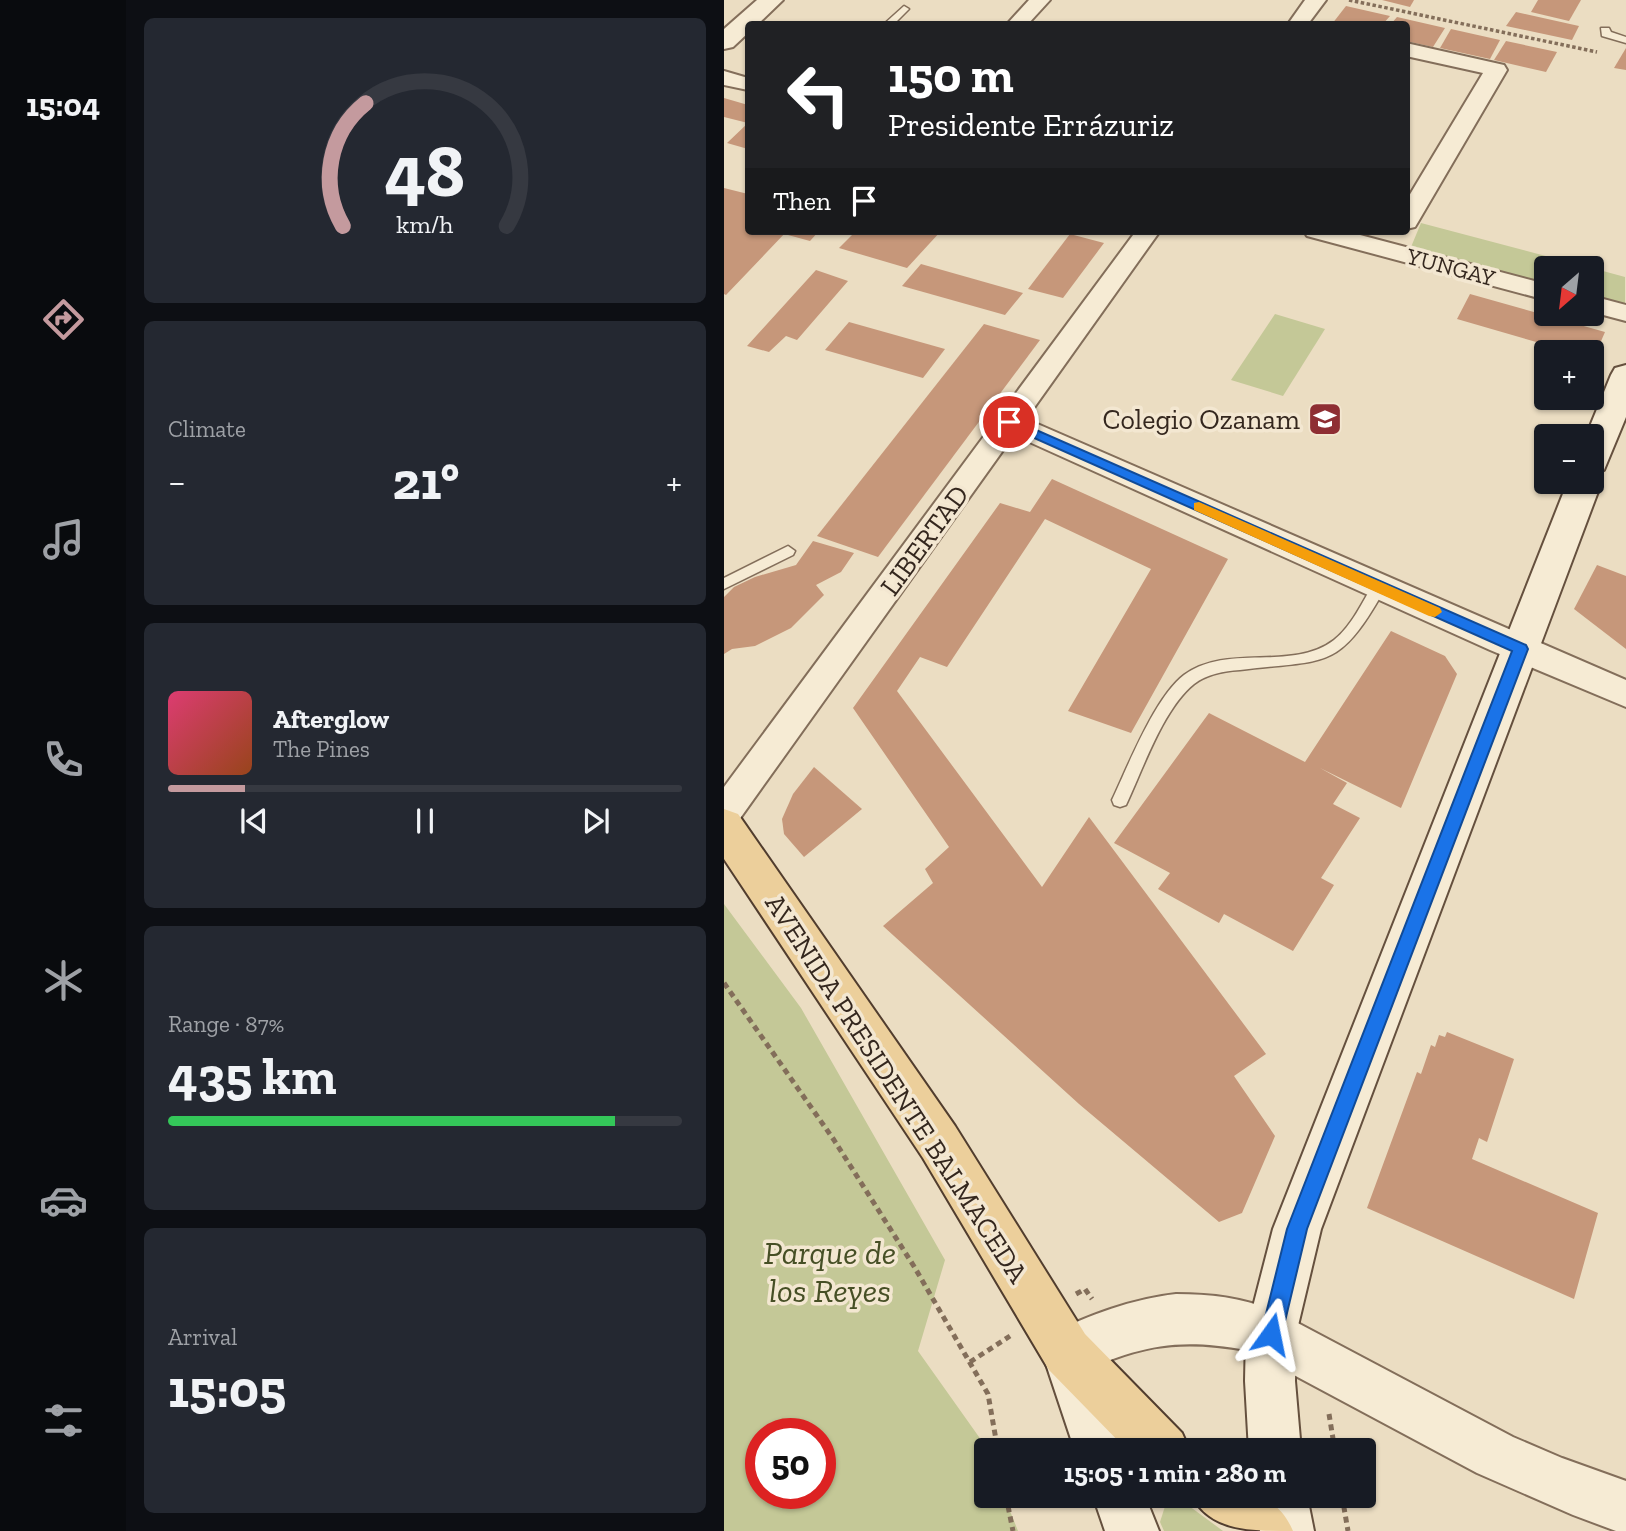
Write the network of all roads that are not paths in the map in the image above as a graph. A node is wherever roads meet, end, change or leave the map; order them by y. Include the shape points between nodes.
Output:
1 (771, 0) edge
2 (1040, 0) edge
3 (1316, 0) edge
4 (904, 9) dead end
5 (748, 21) edge
6 (892, 21) edge
7 (1019, 21) edge
8 (1300, 21) edge
9 (745, 23) edge
10 (1605, 30) dead end
11 (1620, 39) edge
12 (724, 42) edge
13 (1410, 50) edge
14 (724, 78) edge
15 (745, 83) edge
16 (1410, 215) edge
17 (1145, 235) edge
18 (1348, 235) edge
19 (1395, 241) edge
20 (1534, 288) edge
21 (1604, 307) edge
22 (1625, 313) edge
23 (1625, 375) edge
24 (1009, 422) junction
25 (1604, 430) edge
26 (1580, 494) edge
27 (788, 551) dead end
28 (724, 584) edge
29 (1379, 587) junction
30 (1520, 649) junction
31 (1625, 694) edge
32 (1120, 800) dead end
33 (724, 814) edge
34 (724, 826) edge
35 (1271, 1334) junction
36 (1067, 1352) junction
37 (1097, 1438) edge
38 (1151, 1438) edge
39 (1274, 1438) edge
40 (1123, 1508) edge
41 (1234, 1508) edge
42 (1282, 1508) edge
43 (1625, 1508) edge
44 (1132, 1531) edge
45 (1266, 1531) edge
46 (1287, 1531) edge

1 - 5 main road
2 - 7 street
3 - 8 street
4 - 6 lane
9 - 12 main road
10 - 11 lane
13 - 16 street via 1496,70
14 - 15 street
17 - 24 street, LIBERTAD
18 - 19 street, YUNGAY
19 - 20 street, YUNGAY
21 - 22 street
23 - 25 main road
24 - 29 street
24 - 33 street, LIBERTAD
26 - 30 main road
27 - 28 lane
29 - 30 street
29 - 32 lane via 1345,639 1333,649 1307,658 1217,667 1189,680 1171,702
30 - 31 street
30 - 35 main road via 1297,1229
34 - 36 main road, AVENIDA PRESIDENTE BALMACEDA via 939,1142
35 - 36 main road via 1249,1326 1178,1317 1128,1326
35 - 39 main road
35 - 43 main road via 1527,1470
36 - 37 main road
36 - 38 main road, AVENIDA PRESIDENTE BALMACEDA
40 - 44 main road
41 - 45 main road
42 - 46 main road

